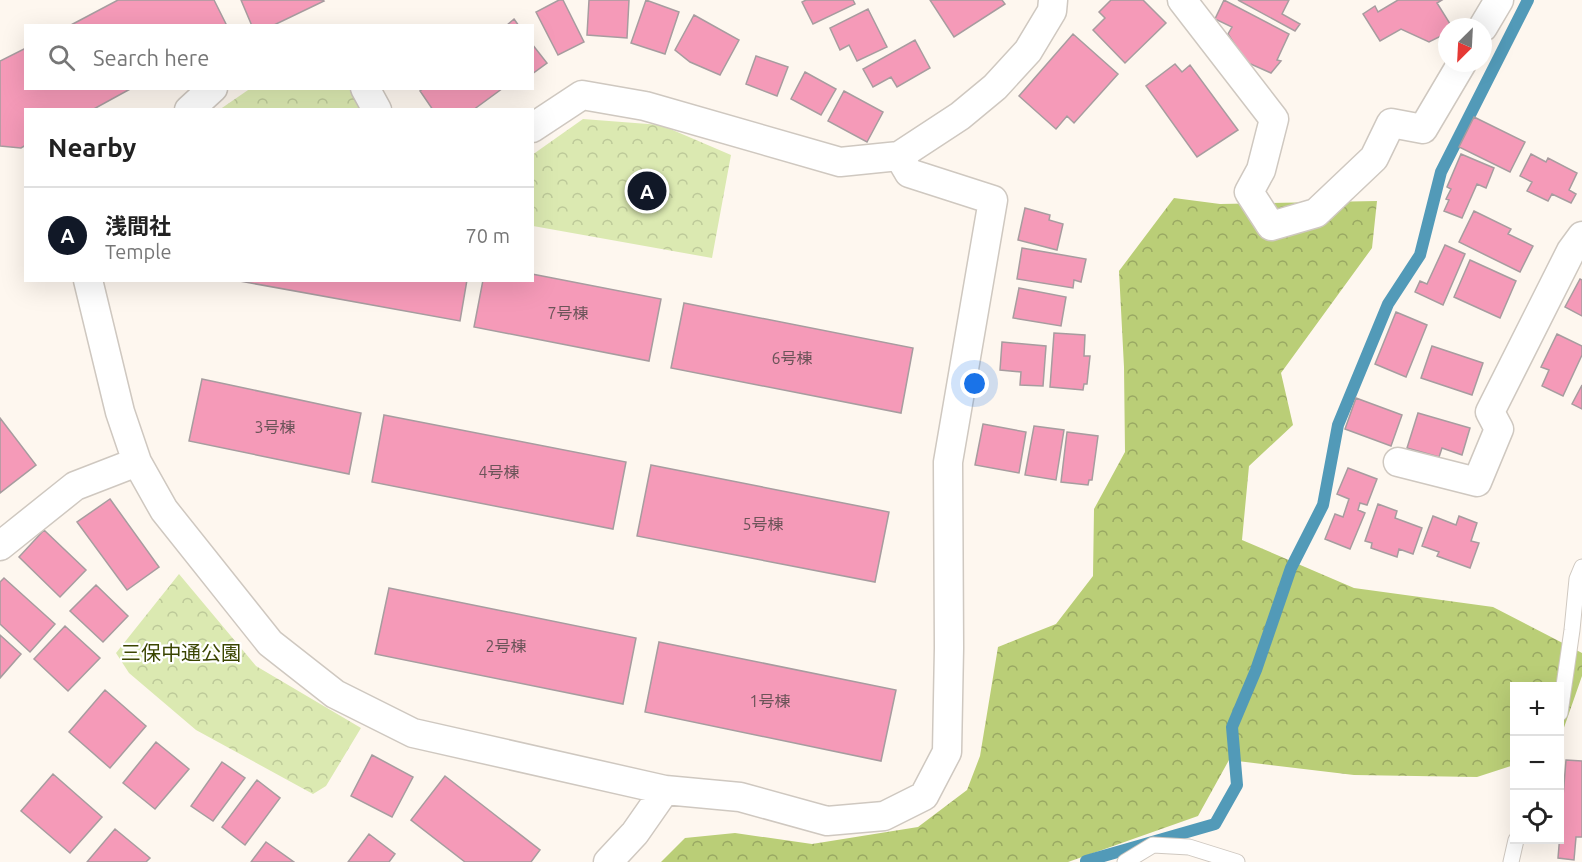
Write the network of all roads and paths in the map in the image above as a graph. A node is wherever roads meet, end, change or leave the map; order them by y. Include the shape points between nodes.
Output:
1 (1053, 0) edge
2 (1499, 0) edge
3 (1193, 5) edge
4 (1488, 18) edge
5 (1457, 72) edge
6 (211, 90) edge
7 (366, 90) edge
8 (191, 108) edge
9 (376, 108) edge
10 (534, 127) edge
11 (899, 156) junction
12 (1582, 236) edge
13 (88, 282) edge
14 (137, 462) junction
15 (1398, 462) dead end
16 (0, 546) edge
17 (1582, 567) edge
18 (1564, 685) edge
19 (665, 790) junction
20 (1515, 844) edge
21 (608, 862) edge
22 (1125, 862) edge
23 (1237, 862) edge
24 (1510, 862) edge

1 - 11 street via 1052,11 1028,51 995,87 960,116
2 - 4 street
3 - 5 street via 1274,119 1261,170 1249,192 1271,226 1316,213 1374,158 1391,123 1423,129
6 - 8 street
7 - 9 street
10 - 11 street via 582,95 656,108 840,162
11 - 19 street via 909,173 993,200 948,462 950,648 946,752 924,796 884,816 827,821 740,797
12 - 15 street via 1490,412 1499,429 1477,482
13 - 14 street via 120,412
14 - 16 street via 75,486
14 - 19 street via 164,510 270,644 335,694 413,733
17 - 18 lane via 1577,579
19 - 21 street via 636,833
20 - 24 lane
22 - 23 lane via 1153,845 1189,847

